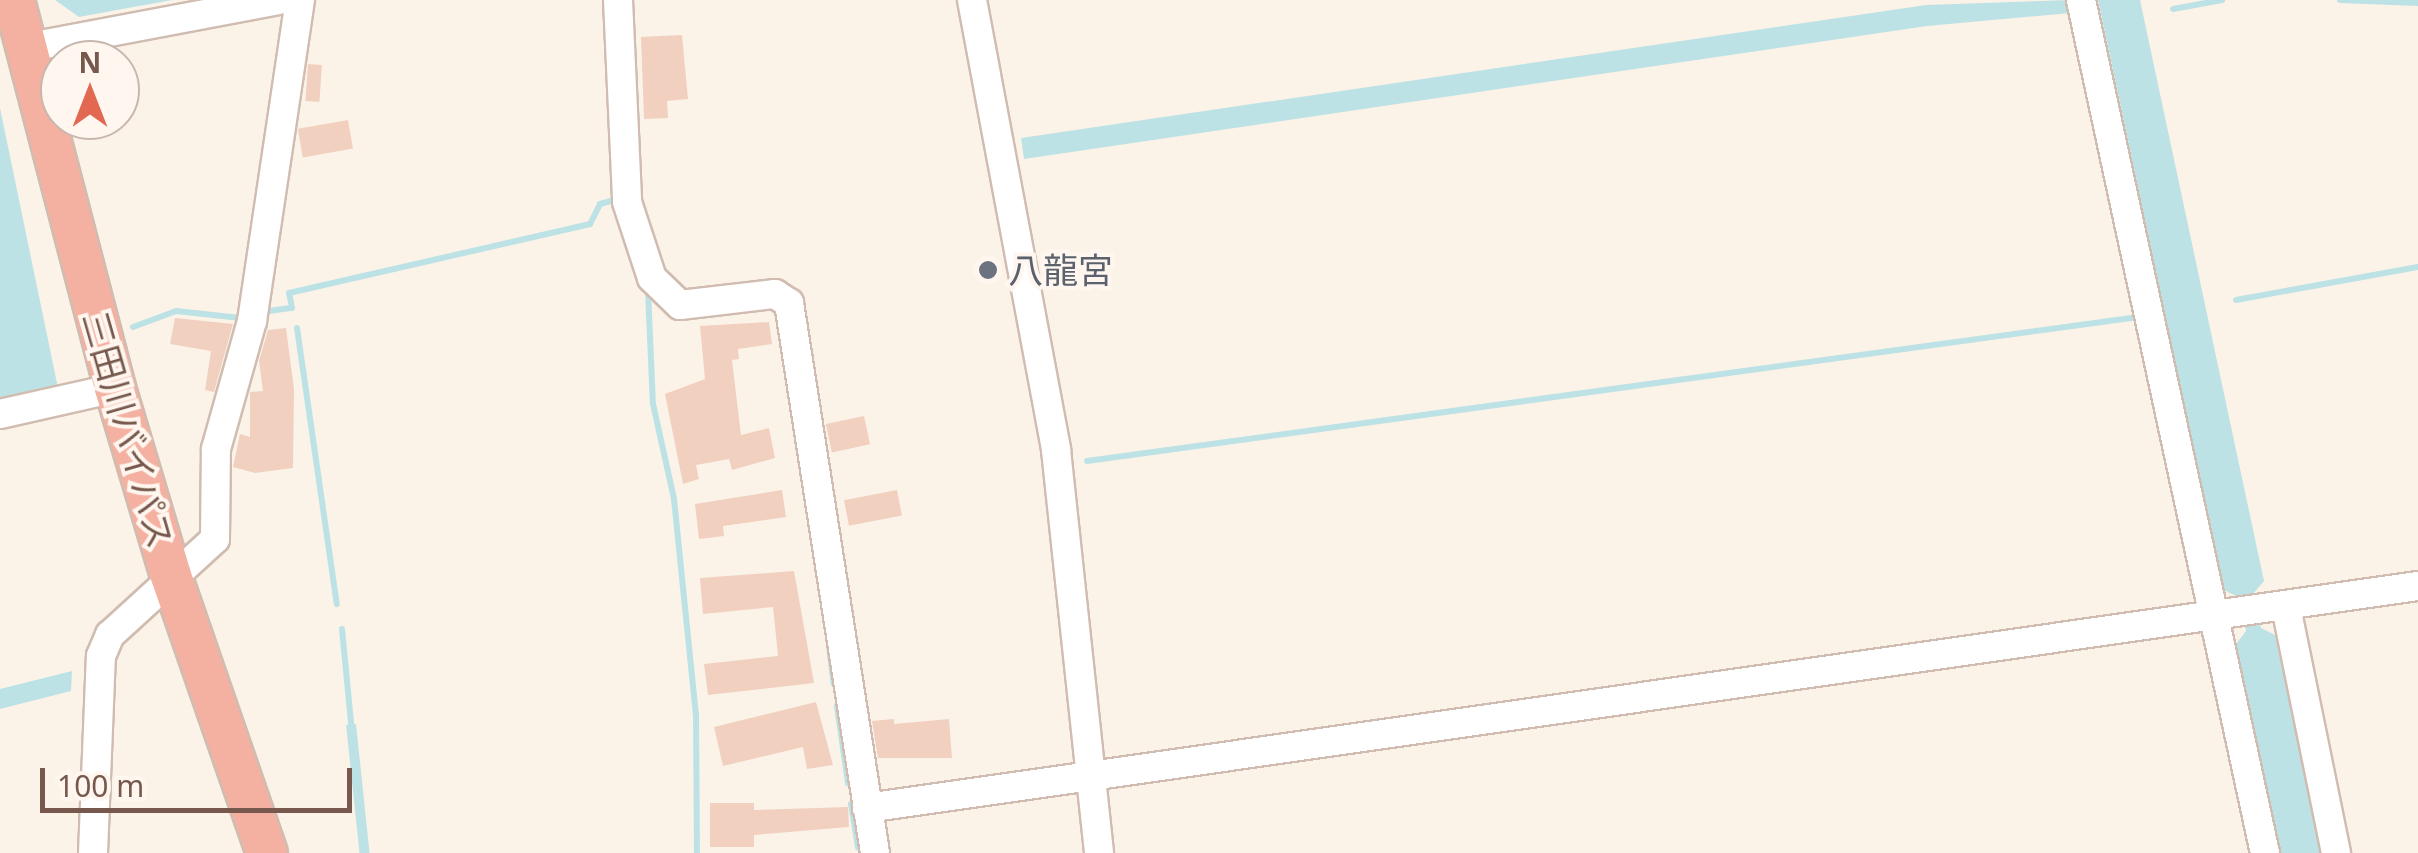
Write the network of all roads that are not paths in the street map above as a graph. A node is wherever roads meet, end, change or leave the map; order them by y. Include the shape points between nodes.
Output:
1 (14, 0) edge
2 (278, 0) edge
3 (300, 0) edge
4 (618, 0) edge
5 (972, 0) edge
6 (2081, 0) edge
7 (25, 48) junction
8 (115, 388) junction
9 (0, 414) edge
10 (170, 576) junction
11 (2418, 586) edge
12 (2249, 614) junction
13 (1092, 772) junction
14 (868, 808) junction
15 (93, 853) edge
16 (267, 853) edge
17 (874, 853) edge
18 (1099, 853) edge
19 (2265, 853) edge
20 (2336, 853) edge

1 - 7 highway, 三田川バイパス
2 - 7 street
3 - 10 street via 252,321 216,449 220,519 208,548
4 - 14 street via 627,202 652,278 680,305 774,294 789,303
5 - 13 street via 1056,450
6 - 12 street
7 - 8 highway, 三田川バイパス
8 - 9 street
8 - 10 highway, 三田川バイパス
10 - 15 street via 110,634 101,656
10 - 16 highway, 三田川バイパス
11 - 12 street
12 - 13 street
12 - 19 street
12 - 20 street
13 - 14 street
13 - 18 street
14 - 17 street

